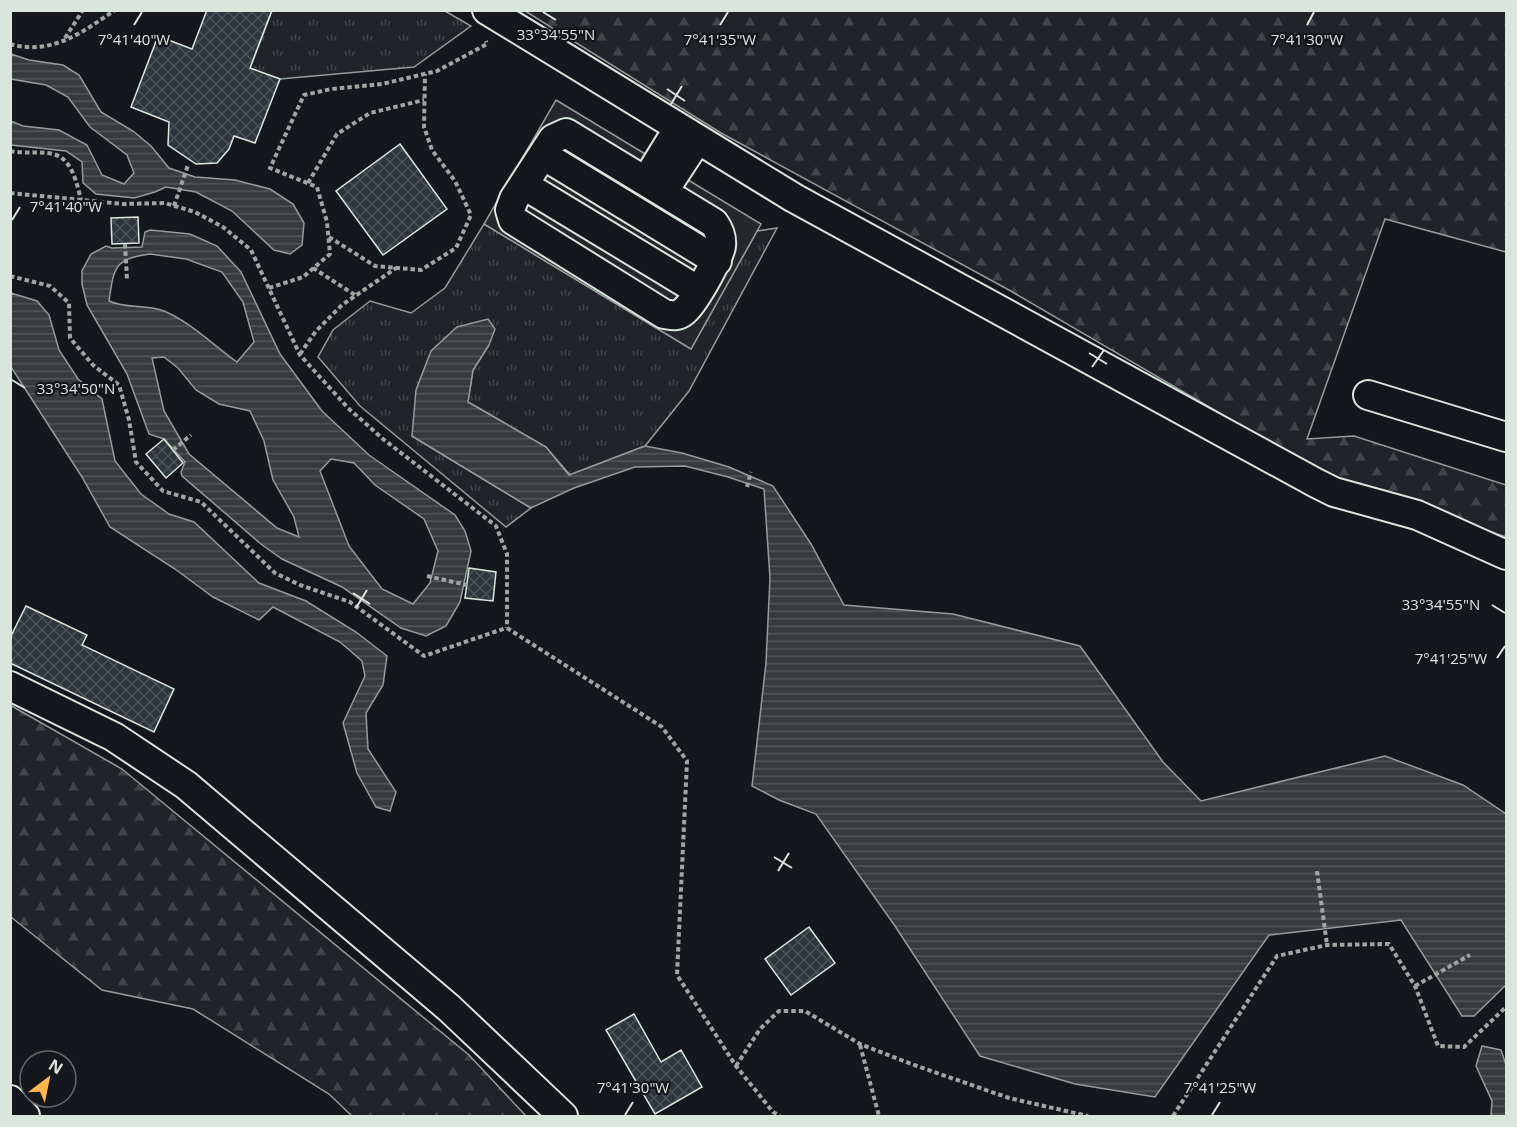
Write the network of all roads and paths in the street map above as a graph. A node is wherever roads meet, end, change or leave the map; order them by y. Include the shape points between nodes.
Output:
1 (83, 10) edge
2 (115, 10) edge
3 (487, 22) edge
4 (65, 39) junction
5 (10, 44) edge
6 (425, 74) junction
7 (424, 100) junction
8 (687, 135) junction
9 (10, 151) edge
10 (543, 155) junction
11 (188, 165) dead end
12 (308, 183) junction
13 (524, 185) junction
14 (654, 186) junction
15 (10, 193) edge
16 (81, 200) junction
17 (174, 206) junction
18 (328, 237) junction
19 (125, 244) dead end
20 (717, 261) junction
21 (313, 268) junction
22 (397, 268) junction
23 (10, 276) edge
24 (127, 279) dead end
25 (269, 289) junction
26 (699, 291) junction
27 (356, 295) junction
28 (300, 355) junction
29 (1368, 395) dead end
30 (191, 435) dead end
31 (1506, 437) edge
32 (173, 450) dead end
33 (751, 472) dead end
34 (747, 488) dead end
35 (1506, 555) edge
36 (427, 576) dead end
37 (467, 585) dead end
38 (507, 628) junction
39 (10, 686) edge
40 (1317, 871) dead end
41 (1327, 945) junction
42 (1470, 955) dead end
43 (1415, 986) junction
44 (1506, 1007) edge
45 (860, 1044) junction
46 (736, 1066) junction
47 (10, 1100) edge
48 (25, 1116) edge
49 (563, 1116) edge
50 (780, 1116) edge
51 (879, 1116) edge
52 (1088, 1116) edge
53 (1173, 1116) edge

1 - 4 path
2 - 4 path via 79,35
3 - 6 path via 487,44
3 - 8 street
4 - 5 path via 40,48
6 - 7 path
6 - 12 path via 304,95 270,168
7 - 12 path via 370,113 337,134
7 - 22 path via 424,127 432,150 455,181 471,215 456,248 421,270
8 - 14 street
8 - 35 street via 794,198 1321,486 1417,515
9 - 16 path via 55,154 66,161
10 - 13 street
10 - 14 street via 553,139 566,134
10 - 20 street
11 - 17 path
12 - 18 path via 317,187
13 - 26 street
13 - 26 street via 511,204 513,220 664,314 673,316 685,311
14 - 20 street via 714,224 721,236
15 - 16 path
16 - 17 path
17 - 25 path via 223,227 251,250
18 - 21 path via 330,254
18 - 22 path via 375,266
19 - 24 path
20 - 26 street
21 - 25 path via 303,277
21 - 27 path
22 - 27 path
23 - 38 path via 50,286 69,303 70,338 93,365 119,386 136,462 163,491 201,502 275,573 350,602 424,656
25 - 28 path
27 - 28 path via 316,331
28 - 38 path via 348,408 383,439 496,526 507,554
29 - 31 street
30 - 32 path
33 - 34 path
36 - 37 path
38 - 46 path via 662,727 687,761 677,975
39 - 49 street via 114,736 186,785 449,1008
40 - 41 path
41 - 43 path via 1389,944
41 - 53 path via 1277,956
42 - 43 path
43 - 44 path via 1438,1046 1464,1047
45 - 46 path via 805,1011 779,1011 759,1029
45 - 51 path
45 - 52 path via 1010,1098
46 - 50 path
47 - 48 street

